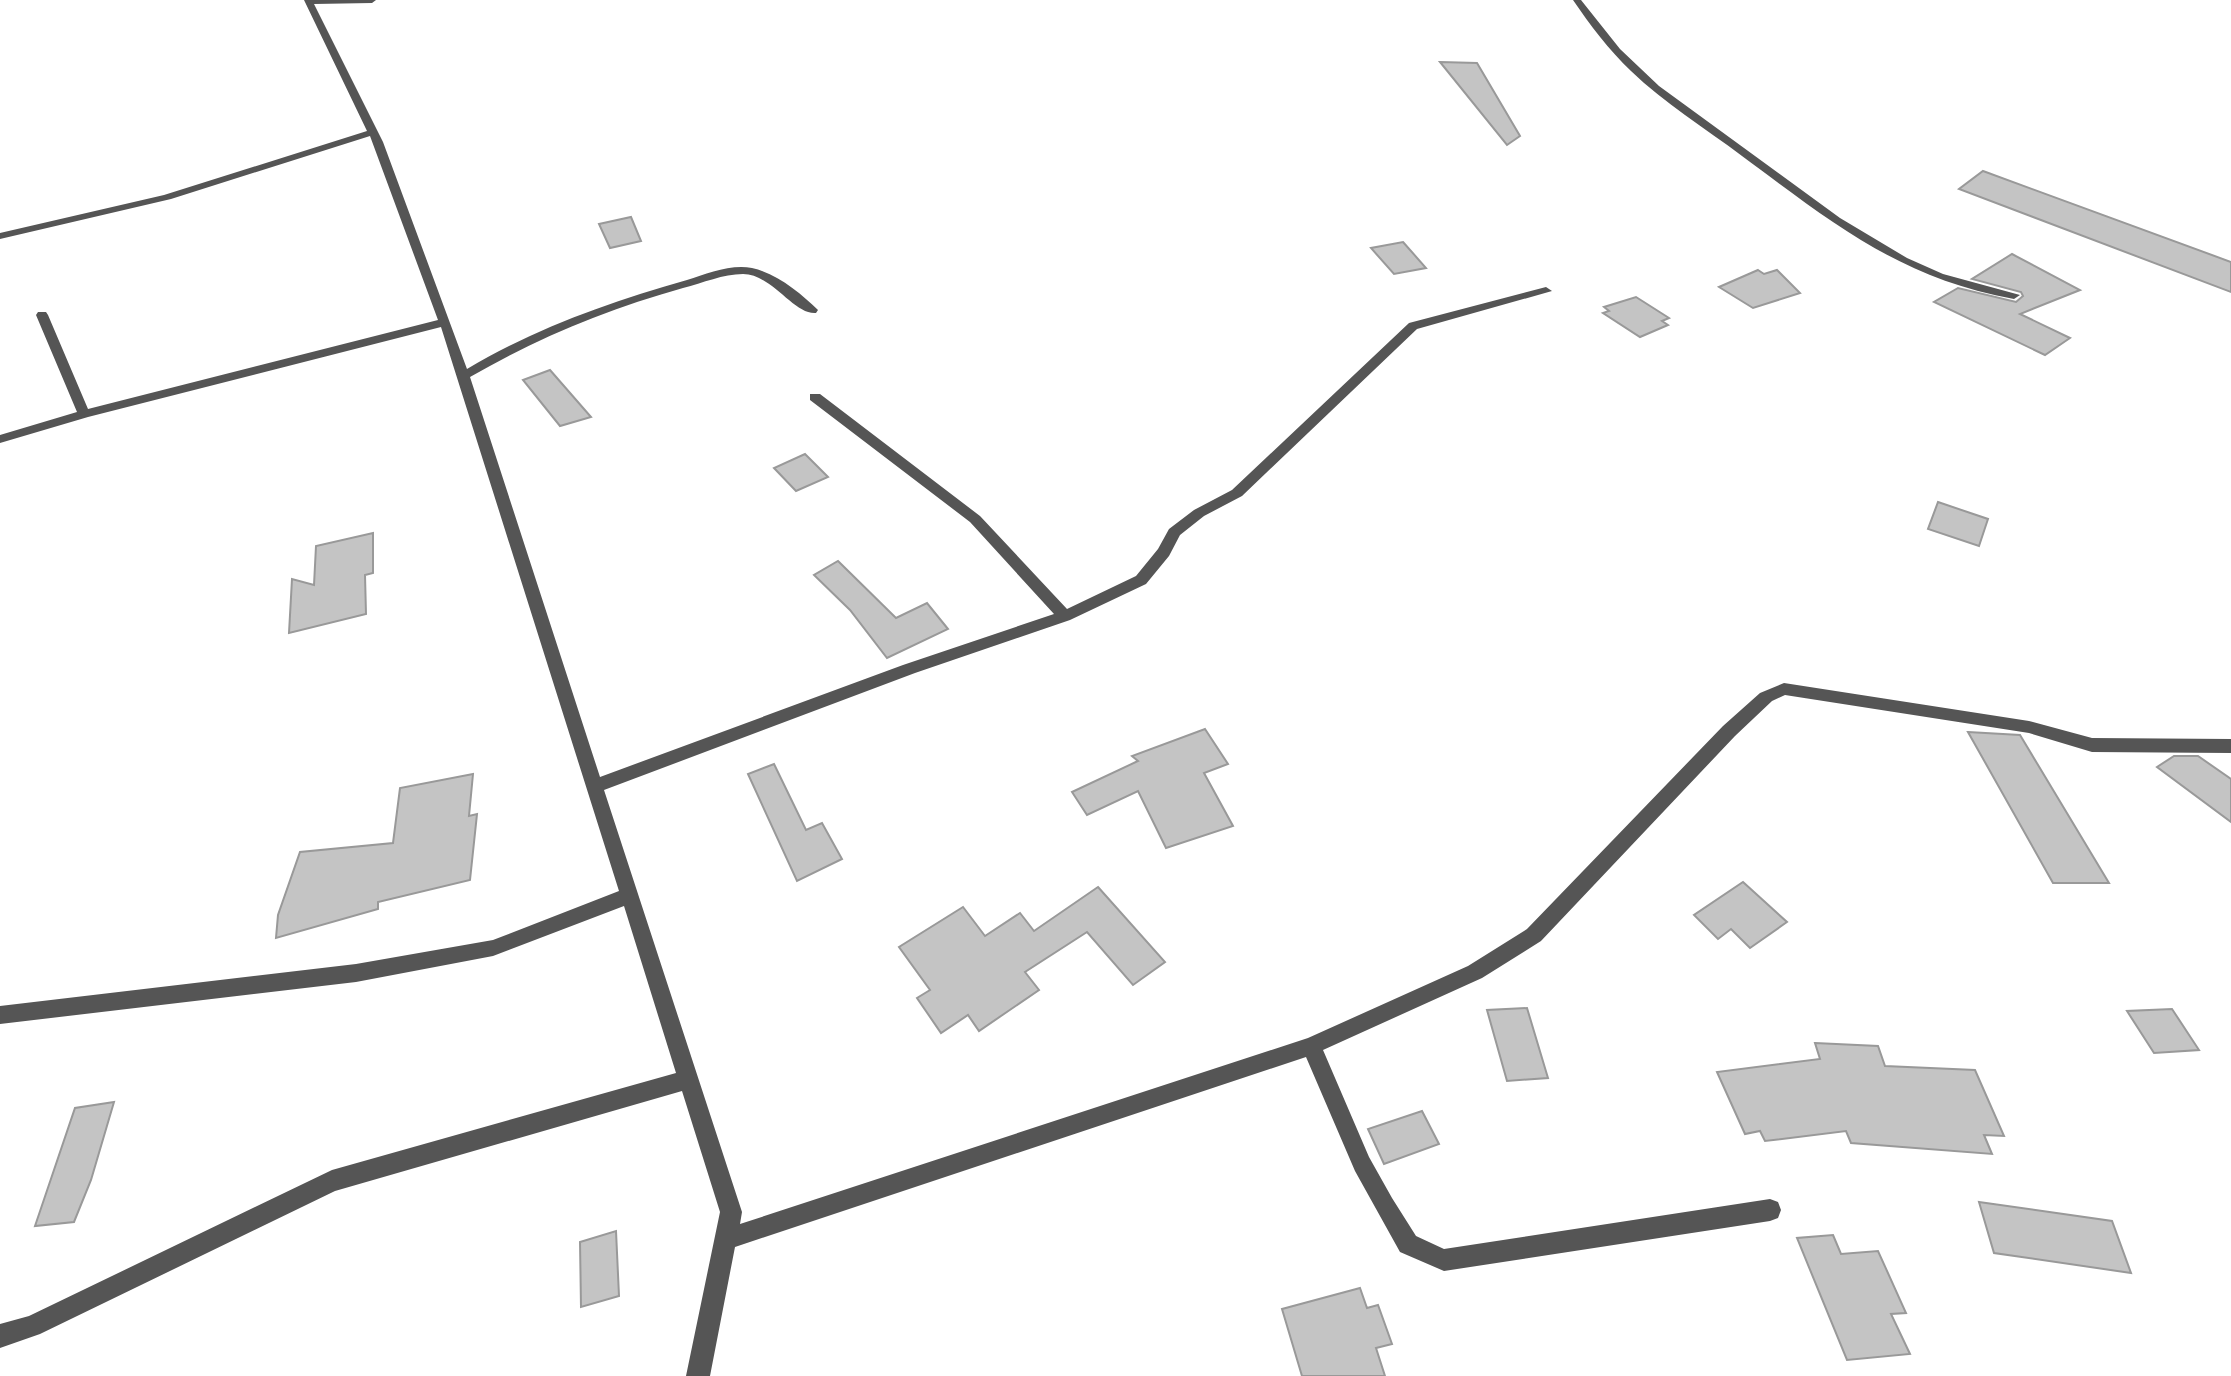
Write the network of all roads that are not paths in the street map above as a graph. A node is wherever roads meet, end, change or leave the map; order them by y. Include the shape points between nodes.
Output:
1 (372, 0) edge
2 (1577, 0) edge
3 (309, 1) edge
4 (373, 132) junction
5 (0, 236) edge
6 (1546, 291) dead end
7 (2014, 295) dead end
8 (812, 310) dead end
9 (42, 315) dead end
10 (445, 322) junction
11 (463, 376) junction
12 (815, 397) dead end
13 (84, 414) junction
14 (0, 439) edge
15 (1065, 616) junction
16 (2231, 746) edge
17 (595, 786) junction
18 (630, 895) junction
19 (0, 1015) edge
20 (1311, 1046) junction
21 (689, 1079) junction
22 (1770, 1210) dead end
23 (726, 1239) junction
24 (0, 1336) edge
25 (698, 1376) edge

1 - 3 street
2 - 7 street via 1644,78 1846,226 1913,266
3 - 4 street
4 - 5 street via 167,197
4 - 10 street
6 - 15 street via 1413,326 1237,493 1174,532 1141,580
8 - 11 street via 750,271 722,274 621,301 510,347
9 - 13 street
10 - 11 street
10 - 13 street
11 - 17 street
12 - 15 street via 975,519
13 - 14 street
15 - 17 street
16 - 20 street via 2092,745 2029,727 1784,689 1766,697 1729,731 1534,935 1475,972
17 - 18 street
18 - 19 street via 493,948 356,973
18 - 21 street
20 - 22 street via 1384,1206 1408,1244 1444,1260
20 - 23 street
21 - 23 street via 731,1212
21 - 24 street via 332,1181 32,1326
23 - 25 street

